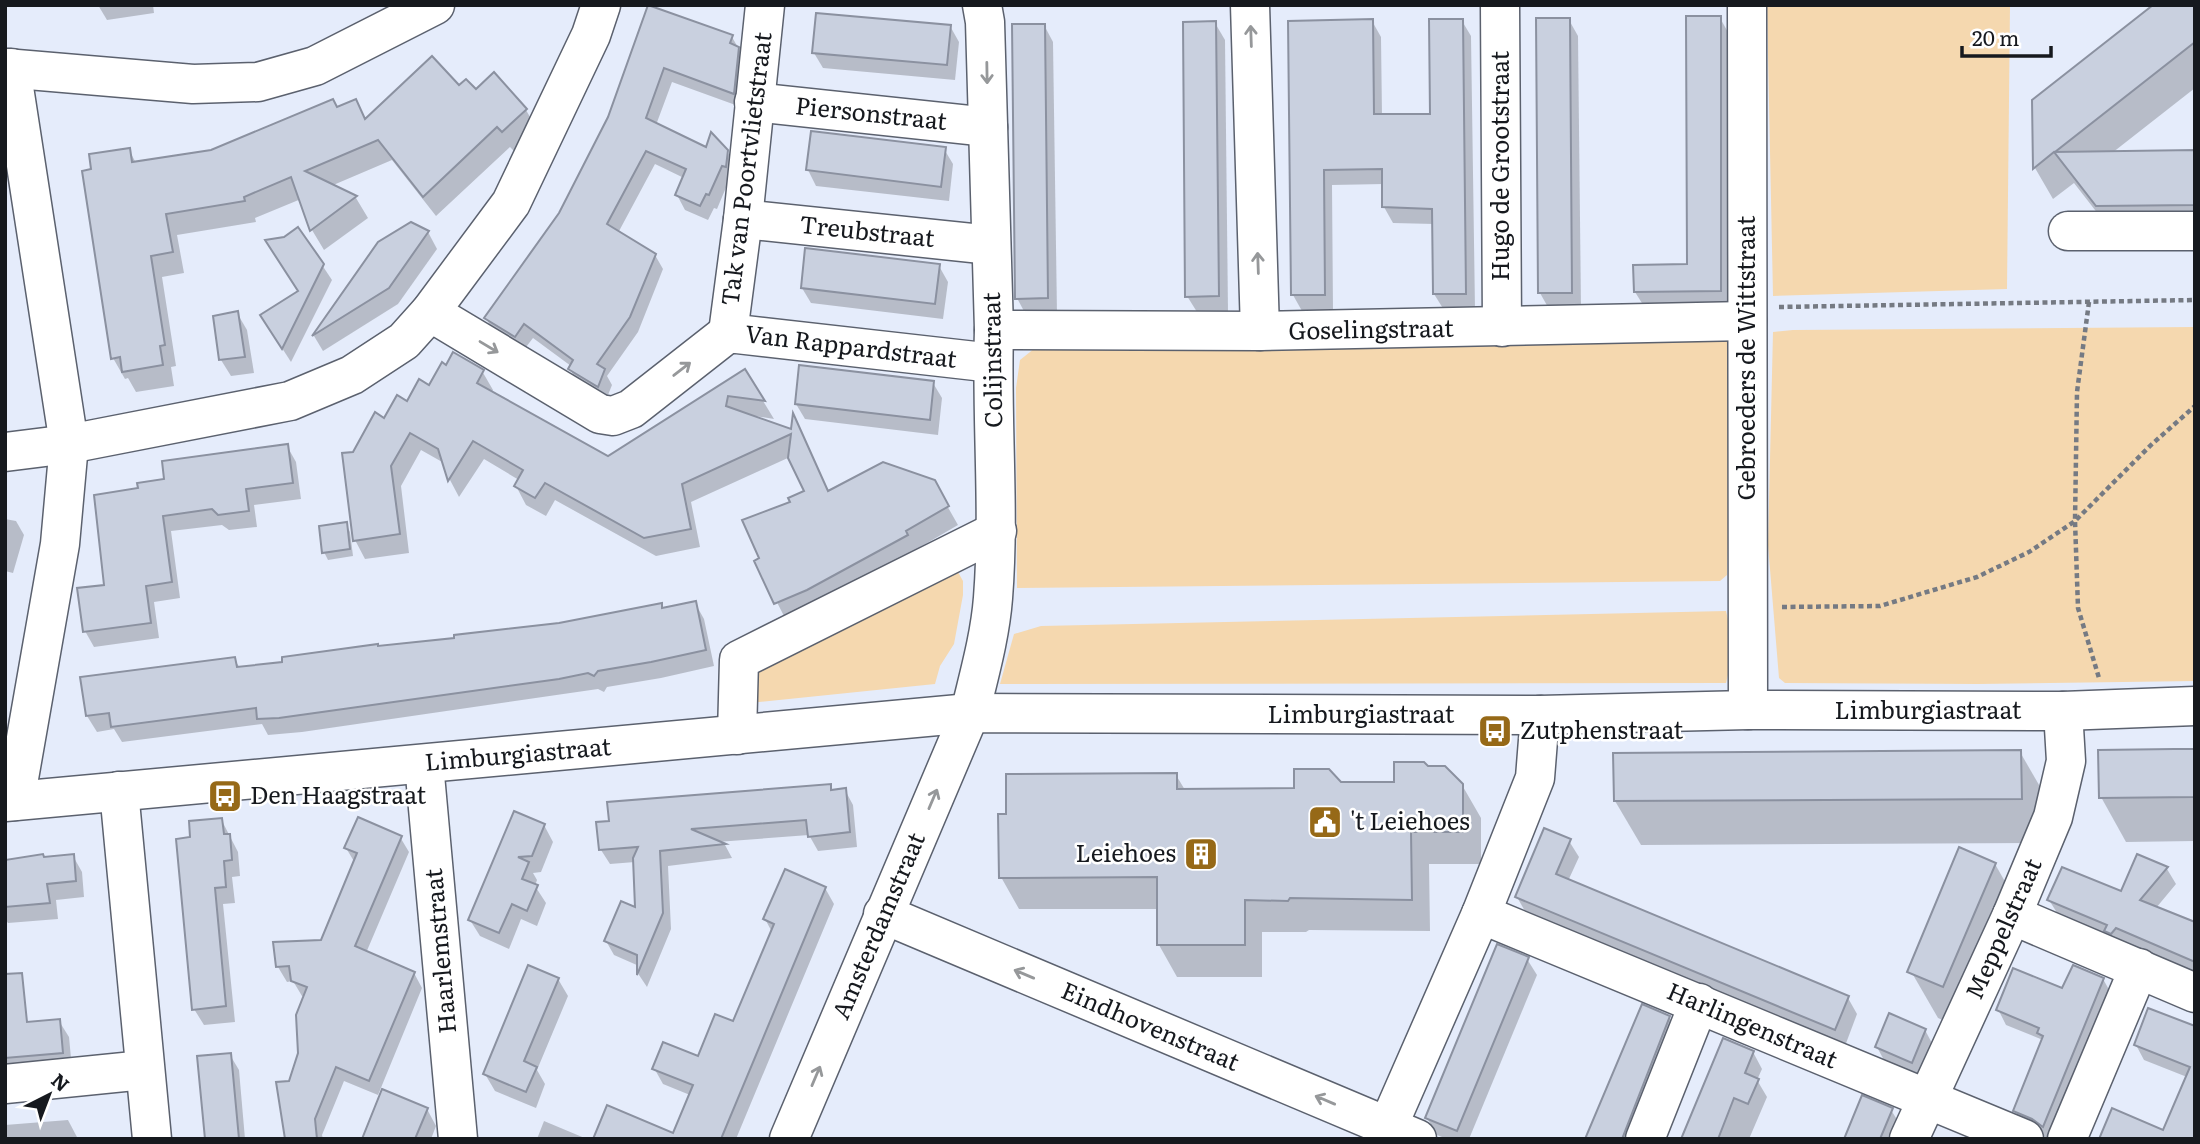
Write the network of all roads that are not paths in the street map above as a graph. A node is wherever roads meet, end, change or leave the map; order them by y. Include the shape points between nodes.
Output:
1 (435, 5) edge
2 (601, 5) edge
3 (765, 5) edge
4 (982, 5) edge
5 (1250, 5) edge
6 (1500, 5) edge
7 (1747, 5) edge
8 (8, 68) edge
9 (754, 102) junction
10 (988, 127) junction
11 (743, 219) junction
12 (2068, 231) dead end
13 (2195, 231) edge
14 (991, 244) junction
15 (430, 312) junction
16 (1747, 321) junction
17 (1502, 327) junction
18 (1260, 331) junction
19 (727, 333) junction
20 (993, 347) junction
21 (69, 444) junction
22 (5, 452) edge
23 (997, 531) junction
24 (2195, 706) edge
25 (1748, 710) junction
26 (2081, 711) junction
27 (970, 713) junction
28 (1540, 715) junction
29 (737, 735) junction
30 (424, 764) junction
31 (119, 791) junction
32 (10, 802) edge
33 (883, 914) junction
34 (1481, 914) junction
35 (2012, 915) junction
36 (2139, 968) junction
37 (2195, 993) edge
38 (1699, 1003) junction
39 (144, 1070) junction
40 (5, 1084) edge
41 (1927, 1100) junction
42 (1402, 1132) edge
43 (152, 1139) edge
44 (458, 1139) edge
45 (789, 1139) edge
46 (1645, 1139) edge
47 (1909, 1139) edge
48 (2024, 1139) edge
49 (2067, 1139) edge

1 - 8 street via 315,66 258,82 193,84
2 - 15 street via 512,203
3 - 9 street, Tak van Poortvlietstraat
4 -> 10 street, Colijnstraat
18 -> 5 street
6 - 17 street, Hugo de Grootstraat
7 - 16 street, Gebroeders de Wittstraat
8 - 21 street
9 - 10 street, Piersonstraat
9 - 11 street, Tak van Poortvlietstraat
10 - 14 street, Colijnstraat
11 - 14 street, Treubstraat
11 - 19 street, Tak van Poortvlietstraat
12 - 13 street
14 - 20 street, Colijnstraat
15 -> 19 street, Van Rappardstraat via 600,414 613,416 631,409
15 - 21 street via 404,341 352,375 290,401
16 - 17 street, Goselingstraat
16 - 25 street, Gebroeders de Wittstraat
17 - 18 street, Goselingstraat
18 - 20 street, Goselingstraat
19 - 20 street, Van Rappardstraat
20 - 23 street, Colijnstraat
21 - 22 street
21 - 32 street via 60,544
23 - 27 street, Colijnstraat via 988,638
23 - 29 street via 739,660
24 - 26 street, Limburgiastraat
25 - 26 street, Limburgiastraat
25 - 28 street, Limburgiastraat
26 - 35 street, Meppelstraat via 2053,817
27 - 28 street, Limburgiastraat
27 - 29 street, Limburgiastraat
33 -> 27 street, Amsterdamstraat
28 - 34 street via 1535,778
29 - 30 street, Limburgiastraat
30 - 31 street, Limburgiastraat
30 - 44 street, Haarlemstraat
31 - 32 street, Limburgiastraat
31 - 39 street
42 -> 33 street, Eindhovenstraat
45 -> 33 street, Amsterdamstraat
34 - 38 street, Harlingenstraat
34 - 42 street
35 - 36 street
35 - 41 street, Meppelstraat
36 - 37 street
36 - 49 street
38 - 41 street, Harlingenstraat
38 - 46 street
39 - 40 street
39 - 43 street
41 - 47 street, Meppelstraat
41 - 48 street, Harlingenstraat

